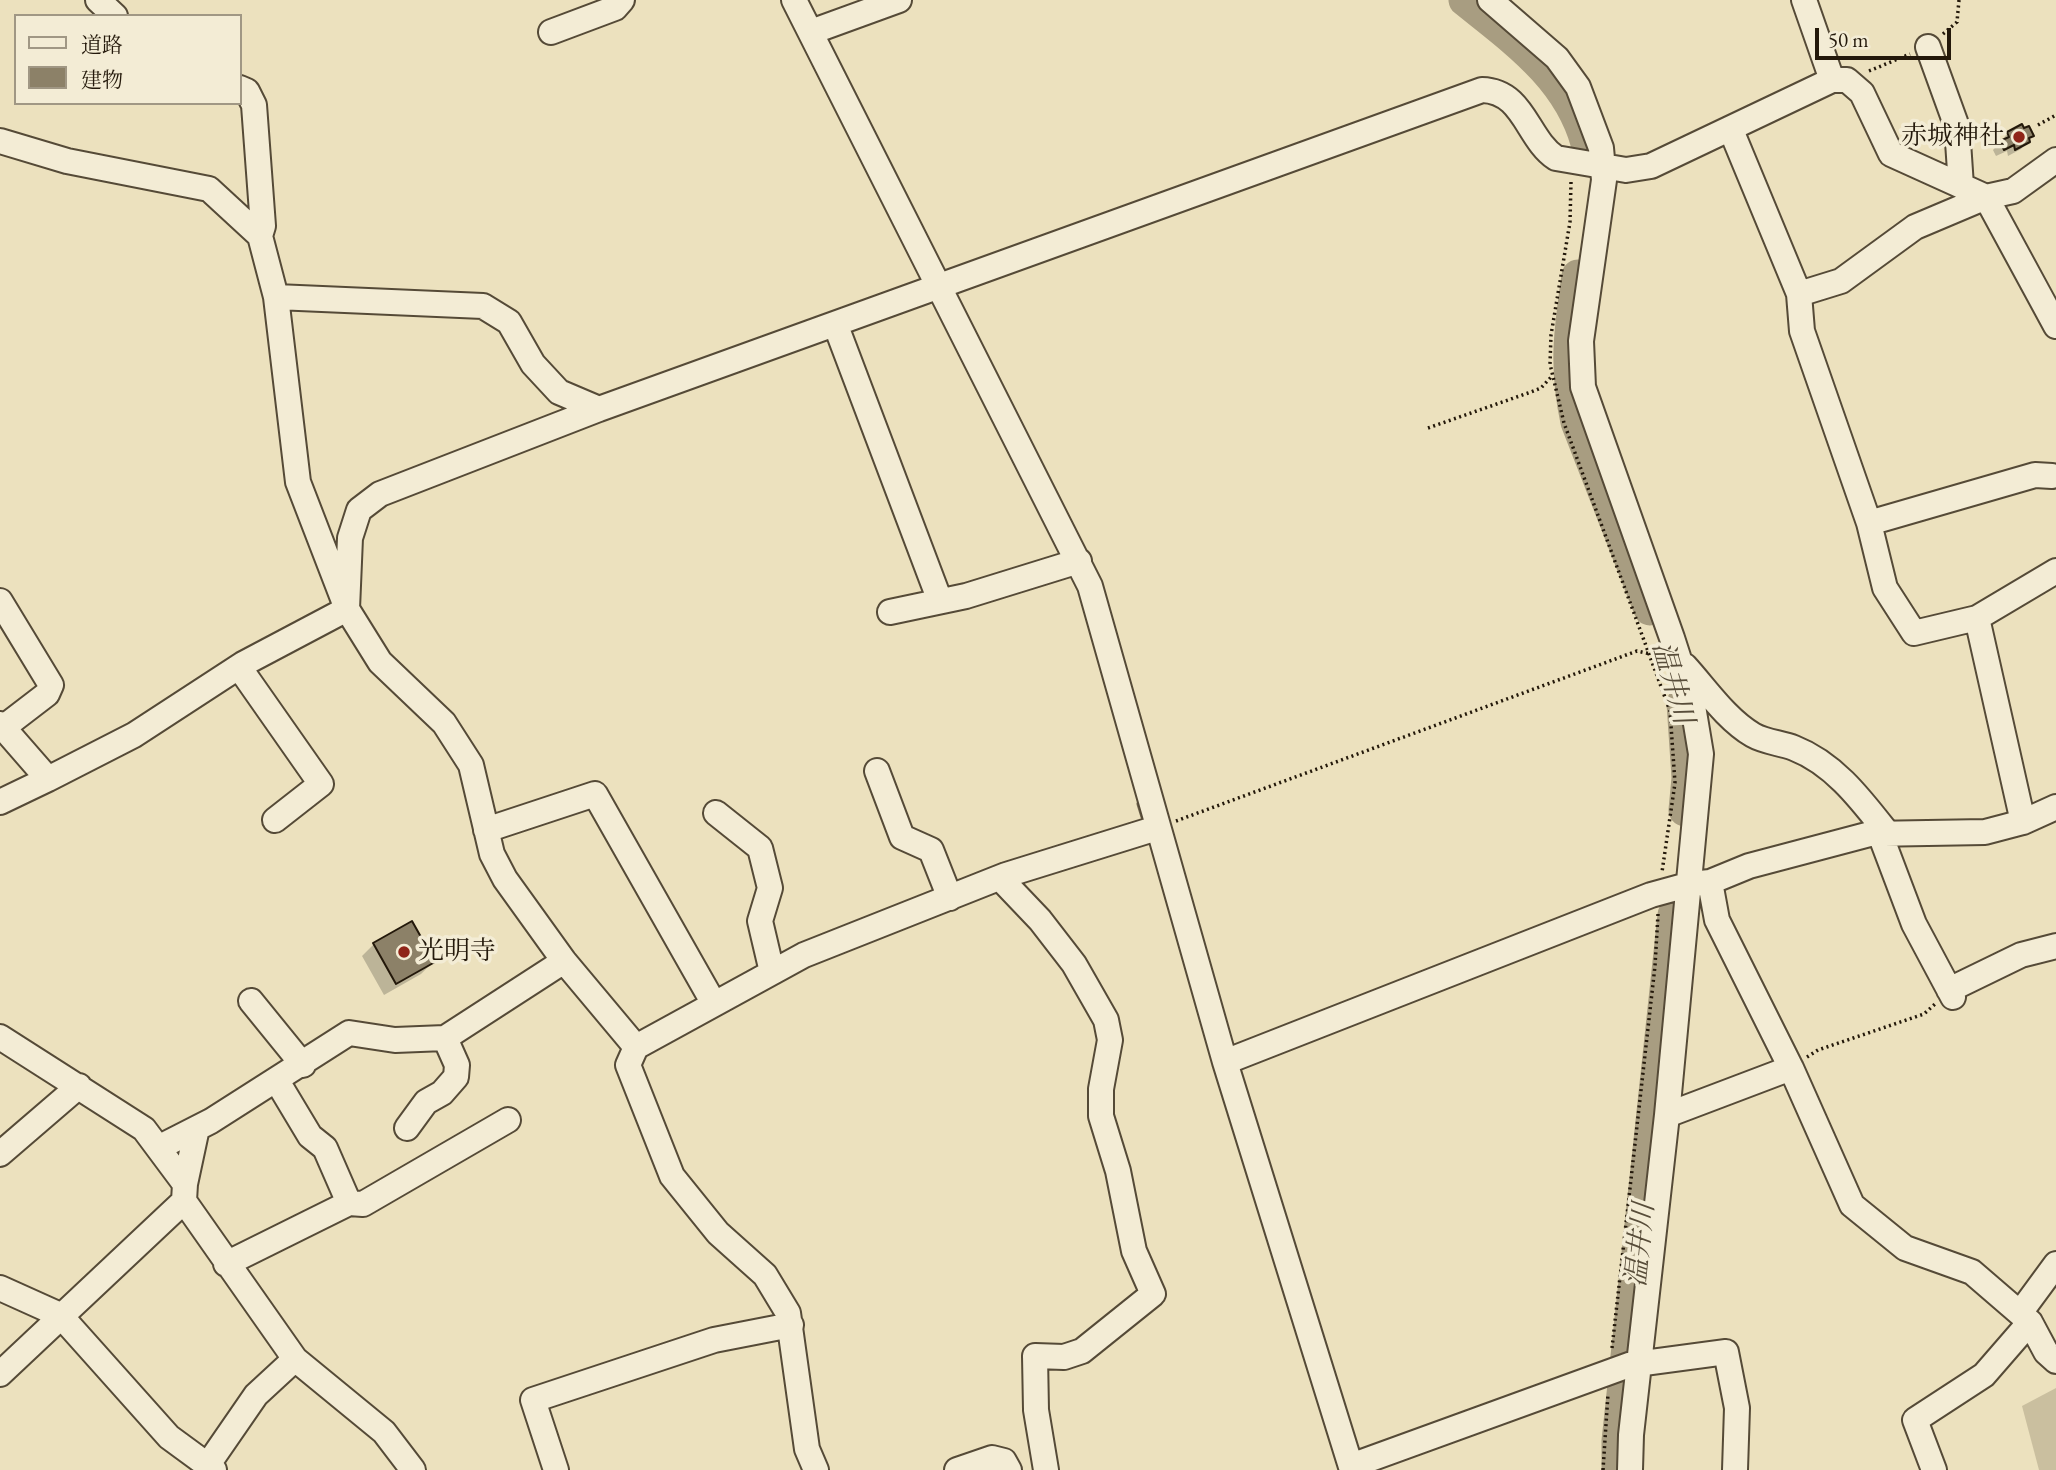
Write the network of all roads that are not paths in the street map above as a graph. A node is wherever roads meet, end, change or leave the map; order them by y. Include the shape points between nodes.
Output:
1 (98, 0) edge
2 (622, 0) edge
3 (794, 0) edge
4 (899, 0) edge
5 (1490, 0) edge
6 (1804, 0) edge
7 (113, 14) edge
8 (551, 32) dead end
9 (811, 32) junction
10 (1928, 47) dead end
11 (1832, 80) junction
12 (242, 89) edge
13 (1731, 130) junction
14 (0, 141) edge
15 (2056, 160) edge
16 (1586, 164) junction
17 (1961, 186) junction
18 (1986, 197) junction
19 (260, 236) junction
20 (941, 288) junction
21 (1799, 294) junction
22 (276, 297) junction
23 (836, 326) junction
24 (2056, 326) edge
25 (598, 410) junction
26 (2055, 478) edge
27 (1869, 523) junction
28 (1079, 561) junction
29 (2056, 571) edge
30 (0, 601) edge
31 (940, 601) junction
32 (347, 609) junction
33 (890, 612) dead end
34 (1977, 618) junction
35 (1679, 660) junction
36 (239, 667) junction
37 (2, 725) edge
38 (877, 771) dead end
39 (48, 779) junction
40 (0, 802) edge
41 (2056, 807) edge
42 (716, 813) dead end
43 (275, 820) dead end
44 (2023, 822) junction
45 (1157, 828) junction
46 (486, 830) junction
47 (1884, 834) junction
48 (1000, 878) junction
49 (1682, 887) junction
50 (950, 898) junction
51 (2056, 946) edge
52 (564, 961) junction
53 (772, 972) junction
54 (251, 1001) dead end
55 (713, 1002) junction
56 (0, 1037) edge
57 (445, 1038) junction
58 (636, 1047) junction
59 (1226, 1062) junction
60 (303, 1065) junction
61 (1791, 1068) junction
62 (277, 1081) junction
63 (79, 1086) junction
64 (1667, 1115) junction
65 (508, 1120) dead end
66 (197, 1128) junction
67 (407, 1128) dead end
68 (160, 1147) junction
69 (0, 1154) edge
70 (185, 1193) junction
71 (349, 1203) junction
72 (226, 1264) junction
73 (2056, 1264) edge
74 (0, 1288) edge
75 (60, 1315) junction
76 (2025, 1318) junction
77 (791, 1325) junction
78 (295, 1359) junction
79 (1640, 1361) junction
80 (2056, 1361) edge
81 (0, 1374) edge
82 (210, 1468) edge
83 (1351, 1468) edge
84 (413, 1470) edge
85 (556, 1470) edge
86 (816, 1470) edge
87 (957, 1470) edge
88 (1009, 1470) edge
89 (1046, 1470) edge
90 (1630, 1470) edge
91 (1735, 1470) edge
92 (1934, 1470) edge

1 - 7 street
2 - 8 street via 615,8
3 - 9 street
4 - 9 street
5 - 16 street via 1557,58 1578,88
6 - 11 street
9 - 20 street
10 - 17 street via 1957,127
11 - 13 street
11 - 17 street via 1847,80 1862,93 1891,154
12 - 19 street via 254,105
13 - 16 street via 1651,166 1626,170
13 - 21 street
14 - 19 street via 67,161 209,189
15 - 18 street via 2013,191
16 - 20 street via 1548,153 1518,107 1494,90 1482,90
16 - 35 street via 1583,387
17 - 18 street
18 - 21 street via 1915,227 1841,281
18 - 24 street
19 - 22 street
20 - 23 street
20 - 28 street
21 - 27 street via 1802,331
22 - 25 street via 483,306 509,322 533,364 559,392
22 - 32 street via 298,482
23 - 25 street
23 - 31 street
25 - 32 street via 380,494 359,510 350,538
26 - 27 street via 2035,475
27 - 34 street via 1885,588 1914,634
28 - 31 street
28 - 45 street via 1090,586
29 - 34 street
30 - 37 street via 51,685 47,694
31 - 33 street
32 - 36 street
32 - 46 street via 380,662 443,723 471,765
34 - 44 street
35 - 47 street via 1754,736 1796,748 1826,766 1857,794
35 - 49 street via 1702,754
36 - 39 street via 134,735
36 - 43 street via 321,784
37 - 39 street
38 - 50 street via 902,837 931,850
39 - 40 street
41 - 44 street
42 - 53 street via 760,848 770,888 760,921
44 - 47 street via 1984,832
45 - 48 street
45 - 59 street
46 - 52 street via 505,879
46 - 55 street via 595,794
47 - 49 street
47 - 51 street via 1914,924 1951,994 2021,955
48 - 50 street
48 - 89 street via 1074,964 1106,1020 1110,1040 1101,1115 1118,1171 1133,1251 1153,1294 1082,1351 1064,1357 1035,1356 1036,1410
49 - 59 street
49 - 61 street via 1717,920
49 - 64 street
50 - 53 street
52 - 57 street
52 - 58 street
53 - 55 street
54 - 60 street
55 - 58 street
56 - 63 street
57 - 60 street via 395,1040 349,1033
57 - 67 street via 457,1066 456,1077 426,1102
58 - 77 street via 628,1065 672,1176 718,1233 765,1276
59 - 83 street
60 - 62 street
61 - 64 street
61 - 76 street via 1852,1205 1905,1248 1972,1272
62 - 66 street
62 - 71 street via 310,1136 325,1148
63 - 68 street via 144,1129
63 - 69 street
64 - 79 street
65 - 71 street via 363,1204
66 - 68 street
66 - 70 street
68 - 70 street
70 - 72 street
70 - 75 street
71 - 72 street
72 - 78 street
73 - 76 street
74 - 75 street
75 - 81 street
75 - 82 street via 169,1437
76 - 80 street
76 - 92 street via 1984,1375 1915,1420
77 - 85 street via 715,1340 533,1401
77 - 86 street via 807,1449
78 - 82 street via 256,1395
78 - 84 street via 384,1432
79 - 83 street
79 - 90 street
79 - 91 street via 1726,1352 1737,1408
87 - 88 street via 992,1458 1004,1461

